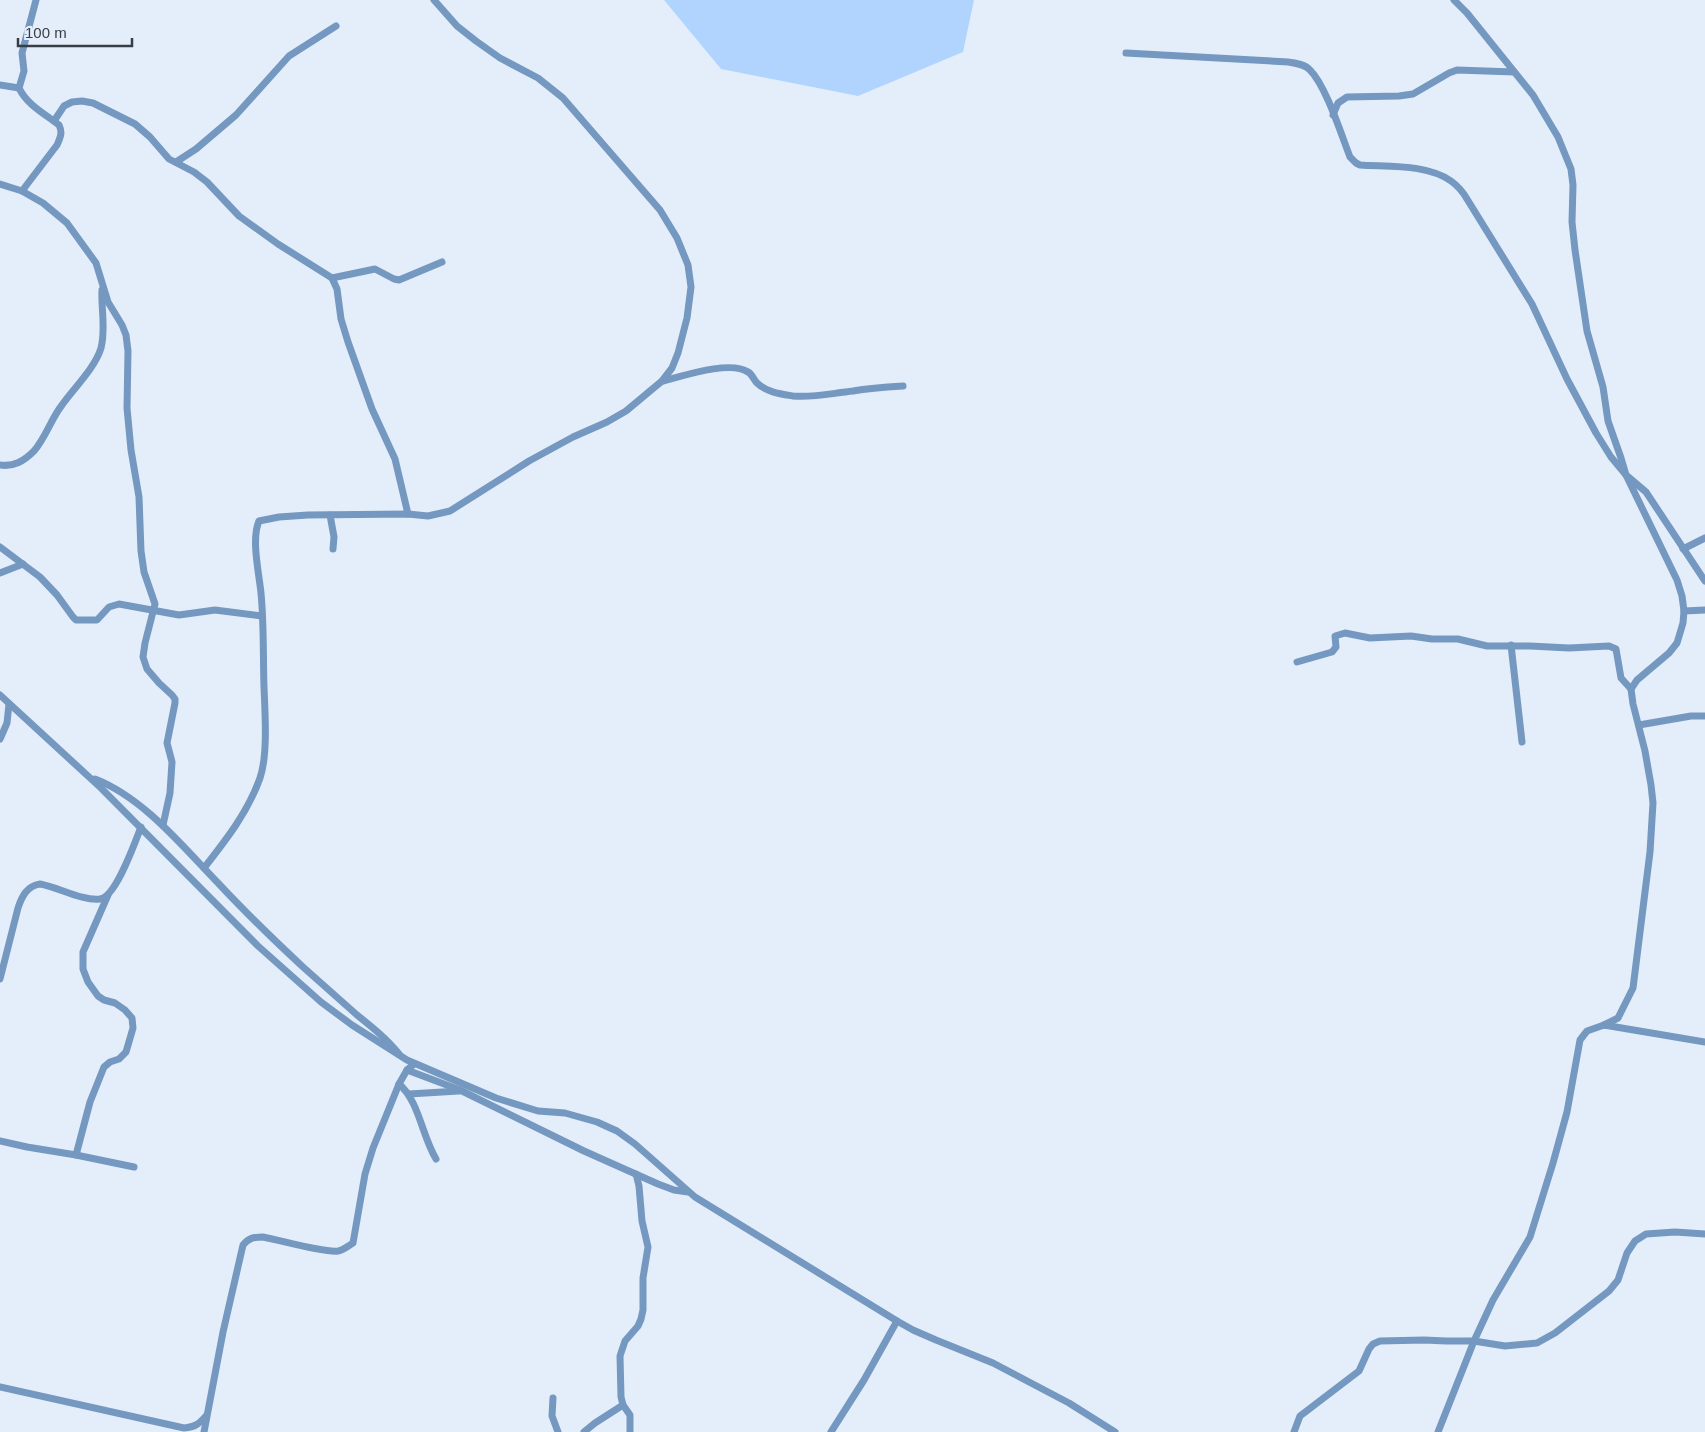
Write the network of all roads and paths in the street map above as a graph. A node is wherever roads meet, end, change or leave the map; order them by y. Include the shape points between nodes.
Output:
1 (36, 0) edge
2 (434, 0) edge
3 (1454, 0) edge
4 (336, 26) dead end
5 (1126, 53) dead end
6 (1514, 72) junction
7 (0, 85) edge
8 (19, 88) junction
9 (1333, 115) junction
10 (54, 121) junction
11 (176, 162) junction
12 (0, 184) edge
13 (22, 191) junction
14 (442, 262) dead end
15 (332, 278) junction
16 (102, 282) junction
17 (662, 381) junction
18 (903, 386) dead end
19 (0, 465) edge
20 (1626, 475) junction
21 (408, 514) junction
22 (330, 515) junction
23 (1705, 538) edge
24 (0, 546) edge
25 (333, 549) dead end
26 (1683, 549) junction
27 (23, 564) junction
28 (0, 573) edge
29 (1705, 582) edge
30 (1705, 610) edge
31 (154, 611) junction
32 (1684, 611) junction
33 (262, 616) junction
34 (1512, 646) junction
35 (1297, 662) dead end
36 (1631, 689) junction
37 (0, 695) edge
38 (9, 704) junction
39 (1705, 716) edge
40 (1639, 726) junction
41 (0, 739) edge
42 (1522, 742) dead end
43 (90, 776) junction
44 (162, 825) junction
45 (140, 826) junction
46 (204, 868) junction
47 (108, 895) junction
48 (0, 979) edge
49 (1604, 1025) junction
50 (1705, 1042) edge
51 (402, 1058) junction
52 (414, 1064) junction
53 (407, 1070) junction
54 (399, 1084) junction
55 (468, 1087) junction
56 (460, 1090) junction
57 (409, 1094) junction
58 (0, 1141) edge
59 (76, 1155) junction
60 (436, 1159) dead end
61 (134, 1167) dead end
62 (636, 1174) junction
63 (690, 1193) junction
64 (1705, 1234) edge
65 (897, 1321) junction
66 (1474, 1341) junction
67 (0, 1387) edge
68 (553, 1398) dead end
69 (623, 1405) junction
70 (206, 1415) junction
71 (204, 1432) edge
72 (558, 1432) edge
73 (584, 1432) edge
74 (630, 1432) edge
75 (831, 1432) edge
76 (1115, 1432) edge
77 (1294, 1432) edge
78 (1438, 1432) edge

1 - 8 street via 22,53 24,71
2 - 17 street via 457,26 476,41 538,78 563,98 660,210 678,238 688,265 691,287 678,353
3 - 6 street
4 - 11 street via 290,56 236,115
5 - 9 street via 1298,64 1310,70
6 - 9 street via 1457,70 1413,94 1347,97 1338,104
6 - 20 street via 1533,95 1558,137 1570,169 1574,250 1587,332 1603,386 1608,421
7 - 8 street
8 - 10 street via 35,108
9 - 20 street via 1350,157 1356,163 1418,170 1440,176 1460,190 1532,304 1596,433
10 - 11 street via 64,106 72,102 93,103 135,124
10 - 13 street via 59,125 61,137
11 - 15 street via 207,182 239,216
12 - 13 street
13 - 16 street via 43,202 67,223 96,263
14 - 15 street via 399,280 375,269
15 - 21 street via 348,342 372,409 395,459
16 - 19 street via 103,340 99,354 62,404 34,451 17,463
16 - 31 street via 108,302 126,335 127,408 139,497 141,551
17 - 18 street via 702,371 740,368 768,390 792,396 820,396
17 - 21 street via 626,411 529,461 453,510 428,516
20 - 26 street via 1646,492
20 - 32 street via 1677,580
21 - 22 street
22 - 25 street
22 - 33 street via 259,521 256,531
23 - 26 street
24 - 27 street
26 - 29 street
27 - 28 street
27 - 31 street via 40,577 76,620 98,620 109,607 119,604
30 - 32 street
31 - 33 street via 179,616 215,610
31 - 44 street via 145,644 144,664 175,699 167,744 172,762 170,793
32 - 36 street via 1677,642
33 - 46 street via 263,768 240,821
34 - 35 street via 1483,645 1458,639 1370,638 1340,634 1336,636 1336,647 1332,652
34 - 36 street via 1613,647 1621,678
34 - 42 street
36 - 40 street
37 - 38 street
38 - 41 street via 7,723
38 - 43 street
39 - 40 street
40 - 49 street via 1652,803 1644,910 1633,988 1618,1018
43 - 44 street via 112,787
43 - 45 street
44 - 46 street
45 - 47 street via 119,879
45 - 51 street via 258,946 320,1002
46 - 51 street via 270,935 332,994 386,1039
47 - 48 street via 100,899 90,898 47,885 33,885 22,898
47 - 59 street via 83,952 83,969 98,996 125,1010 132,1018 133,1028 126,1052 104,1067 90,1102
49 - 50 street
49 - 66 street via 1587,1031 1580,1040 1554,1163 1530,1237
51 - 52 street
52 - 53 street
52 - 55 street
53 - 54 street
53 - 56 street
54 - 57 street
54 - 70 street via 365,1174 353,1243 338,1251 323,1250 254,1236 243,1244
55 - 56 street
55 - 63 street via 538,1111 565,1113 618,1131
56 - 57 street
56 - 62 street
57 - 60 street
58 - 59 street
59 - 61 street
62 - 63 street via 668,1188
62 - 69 street via 648,1247 641,1319 625,1341 620,1356
63 - 65 street
64 - 66 street via 1646,1234 1627,1253 1618,1280 1609,1291 1537,1343 1505,1346
65 - 75 street
65 - 76 street via 993,1363 1069,1403
66 - 77 street via 1380,1341 1374,1344 1359,1371 1300,1416
66 - 78 street
67 - 70 street via 184,1428 194,1427
68 - 72 street via 552,1416
69 - 73 street
69 - 74 street via 630,1415
70 - 71 street

